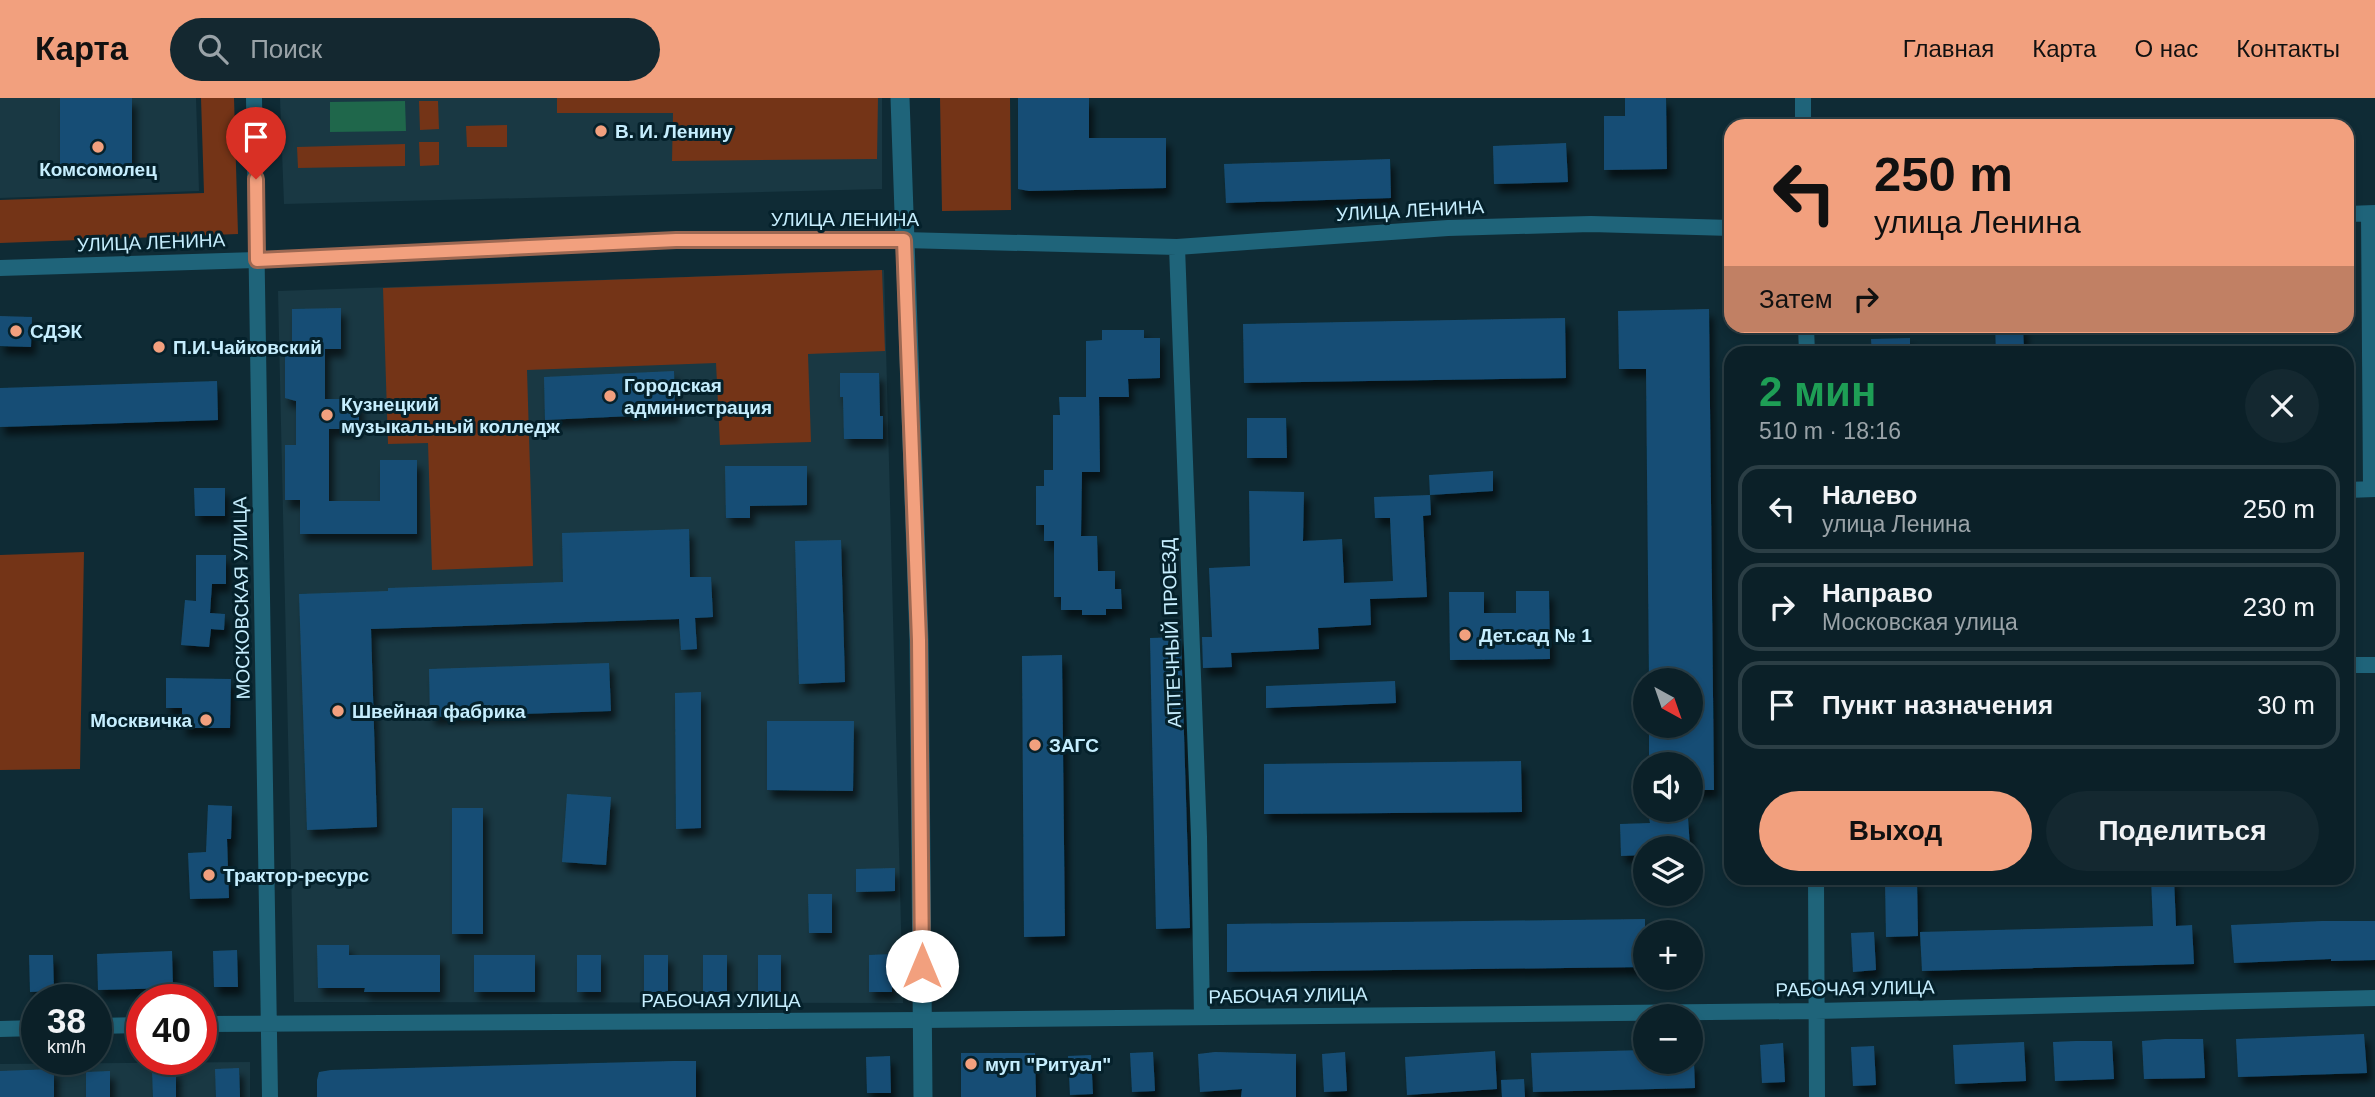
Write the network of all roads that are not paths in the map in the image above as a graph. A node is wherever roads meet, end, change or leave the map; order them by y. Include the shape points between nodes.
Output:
1 (254, 98) edge
2 (900, 98) edge
3 (1803, 98) edge
4 (1803, 119) edge
5 (2354, 214) edge
6 (2372, 214) edge
7 (1724, 228) edge
8 (904, 240) junction
9 (1177, 247) junction
10 (257, 260) junction
11 (0, 268) edge
12 (2373, 489) edge
13 (2354, 490) edge
14 (2354, 665) edge
15 (2375, 665) edge
16 (1816, 885) edge
17 (2375, 998) edge
18 (1815, 1010) junction
19 (1202, 1017) junction
20 (922, 1020) junction
21 (269, 1022) junction
22 (217, 1024) edge
23 (0, 1028) edge
24 (21, 1028) edge
25 (270, 1097) edge
26 (923, 1097) edge
27 (1816, 1097) edge

1 - 10 street, МОСКОВСКАЯ УЛИЦА
2 - 8 street
3 - 4 street
5 - 6 street
6 - 12 street
7 - 9 street, УЛИЦА ЛЕНИНА via 1591,224 1448,228
8 - 9 street, УЛИЦА ЛЕНИНА
8 - 10 street, УЛИЦА ЛЕНИНА via 676,240
8 - 20 street via 919,640
9 - 19 street, АПТЕЧНЫЙ ПРОЕЗД
10 - 11 street, УЛИЦА ЛЕНИНА
10 - 21 street, МОСКОВСКАЯ УЛИЦА
12 - 13 street
14 - 15 street
16 - 18 street
17 - 18 street, РАБОЧАЯ УЛИЦА
18 - 19 street, РАБОЧАЯ УЛИЦА
18 - 27 street
19 - 20 street, РАБОЧАЯ УЛИЦА
20 - 21 street, РАБОЧАЯ УЛИЦА
20 - 26 street
21 - 22 street, РАБОЧАЯ УЛИЦА
21 - 25 street, МОСКОВСКАЯ УЛИЦА
23 - 24 street

